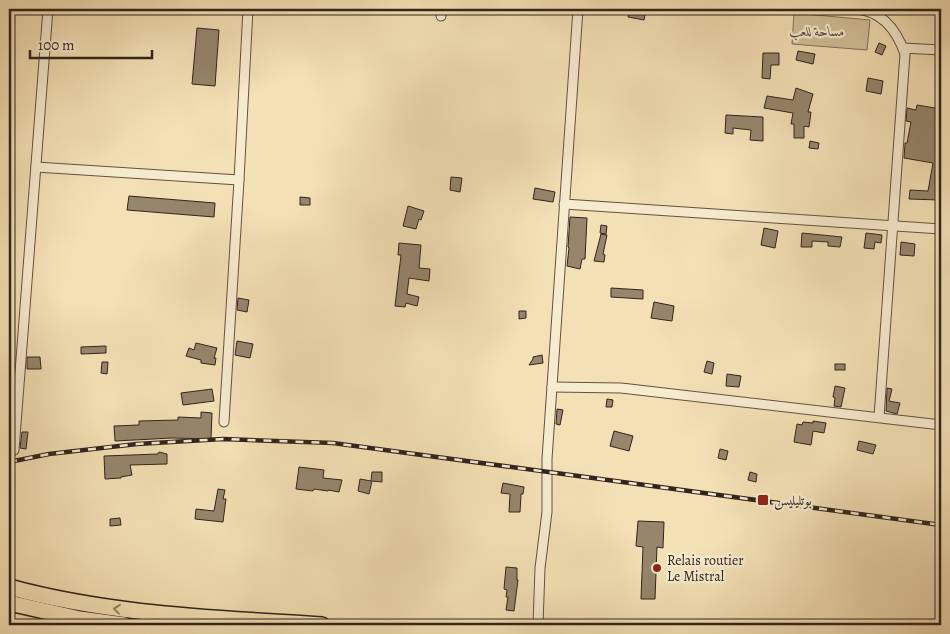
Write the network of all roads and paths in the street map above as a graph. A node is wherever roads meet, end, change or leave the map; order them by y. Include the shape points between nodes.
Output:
1 (48, 9) edge
2 (248, 9) edge
3 (578, 9) edge
4 (856, 9) edge
5 (868, 10) edge
6 (903, 48) junction
7 (941, 50) edge
8 (36, 167) junction
9 (239, 180) junction
10 (564, 204) junction
11 (892, 225) junction
12 (941, 229) edge
13 (552, 387) junction
14 (879, 417) junction
15 (224, 422) dead end
16 (941, 425) edge
17 (14, 450) dead end
18 (9, 587) edge
19 (9, 603) edge
20 (124, 625) edge
21 (322, 625) edge
22 (538, 625) edge

1 - 8 street
2 - 9 street
3 - 10 street
4 - 5 street
5 - 6 street via 884,19 899,36
6 - 7 street
6 - 11 street
8 - 9 street
8 - 17 street
9 - 15 street
10 - 11 street
10 - 13 street
11 - 12 street
11 - 14 street
13 - 14 street via 621,388
13 - 22 street
14 - 16 street
21 -> 18 highway via 120,609
19 - 20 highway via 80,620

